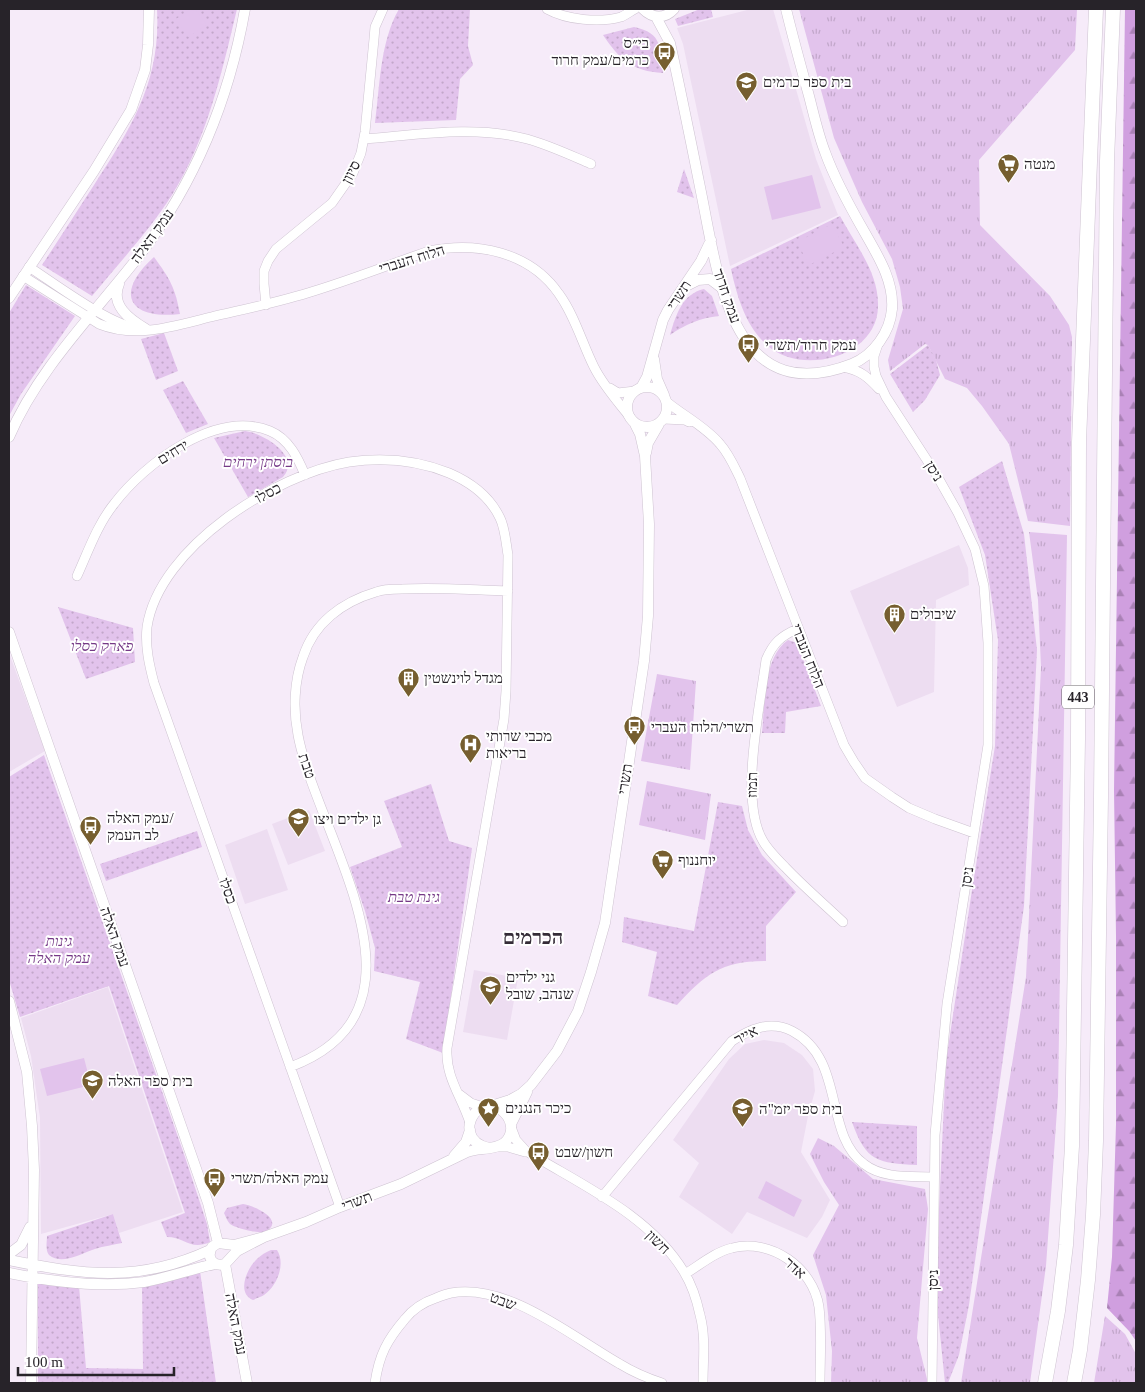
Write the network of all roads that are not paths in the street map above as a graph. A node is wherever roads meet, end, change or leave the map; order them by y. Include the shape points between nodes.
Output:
1 (149, 9) edge
2 (244, 9) edge
3 (383, 9) edge
4 (547, 9) edge
5 (635, 9) edge
6 (643, 9) edge
7 (674, 9) edge
8 (786, 9) edge
9 (1096, 9) edge
10 (1113, 9) edge
11 (656, 17) junction
12 (364, 139) junction
13 (591, 164) dead end
14 (711, 240) junction
15 (26, 272) junction
16 (121, 278) junction
17 (683, 287) junction
18 (722, 288) junction
19 (9, 298) edge
20 (266, 305) junction
21 (95, 309) junction
22 (88, 318) junction
23 (146, 329) junction
24 (158, 329) junction
25 (878, 344) junction
26 (654, 353) junction
27 (843, 367) junction
28 (604, 383) junction
29 (638, 390) junction
30 (886, 396) junction
31 (665, 399) junction
32 (632, 419) junction
33 (662, 421) junction
34 (699, 426) junction
35 (9, 437) edge
36 (645, 456) junction
37 (305, 475) junction
38 (77, 576) dead end
39 (508, 591) junction
40 (798, 629) junction
41 (9, 632) edge
42 (974, 833) junction
43 (843, 922) dead end
44 (9, 1001) edge
45 (290, 1067) junction
46 (452, 1083) junction
47 (532, 1084) junction
48 (487, 1106) junction
49 (470, 1126) junction
50 (511, 1126) junction
51 (492, 1148) junction
52 (532, 1155) junction
53 (448, 1162) junction
54 (934, 1177) junction
55 (602, 1197) junction
56 (340, 1207) junction
57 (33, 1218) junction
58 (264, 1237) junction
59 (218, 1246) junction
60 (9, 1254) edge
61 (9, 1260) edge
62 (223, 1262) junction
63 (32, 1265) junction
64 (11, 1273) edge
65 (685, 1274) junction
66 (31, 1277) junction
67 (31, 1292) junction
68 (31, 1383) edge
69 (247, 1383) edge
70 (375, 1383) edge
71 (662, 1383) edge
72 (702, 1383) edge
73 (820, 1383) edge
74 (932, 1383) edge
75 (1045, 1383) edge
76 (1074, 1383) edge

1 - 15 street via 144,70 131,110
2 - 16 street, עמק האלה via 226,86 196,165 159,229
3 - 12 street, סיוון via 374,39
4 - 5 street via 564,16 606,19 623,16
6 - 11 street
7 - 11 street via 667,15
8 - 25 street, עמק חרוד via 824,151 887,276 892,309
9 - 75 highway, 443 via 1079,442 1072,1146 1066,1245
10 - 76 highway, 443 via 1107,161 1095,1150 1089,1270
11 - 14 street, עמק חרוד via 670,42
12 - 13 street via 455,132 502,134 545,144
12 - 20 street, סיוון via 353,173 332,203 276,249 268,260 264,271
14 - 17 street, תשרי
14 - 18 street, עמק חרוד
15 - 19 street
15 - 21 street, הלוח העברי
15 - 22 street, הלוח העברי
16 - 21 street, עמק האלה
16 - 23 street via 117,302 129,318
17 - 18 street via 698,280 710,280
17 - 26 street, תשרי via 663,320
18 - 27 street, עמק חרוד via 740,332 761,357 775,366 803,374
20 - 24 street, הלוח העברי
20 - 28 street, הלוח העברי via 429,251 448,247 493,250 532,267 559,293
21 - 22 street, עמק האלה
21 - 23 street, הלוח העברי via 121,324
22 - 24 street, הלוח העברי via 123,332
22 - 35 street, עמק האלה via 26,403
23 - 24 street, הלוח העברי
25 - 27 street, עמק חרוד via 857,362
25 - 30 street, ניסן via 874,367
26 - 29 street, תשרי via 647,377
26 - 31 street, תשרי via 657,379
27 - 30 street, ניסן via 862,373
28 - 29 street via 618,393
28 - 32 street, הלוח העברי
29 - 31 street via 659,390
29 - 32 street via 628,403
30 - 42 street, ניסן via 958,513 975,549 984,586 988,643 988,745
31 - 33 street via 668,409
31 - 34 street, הלוח העברי
32 - 33 street via 646,427
32 - 36 street, תשרי via 640,434
33 - 34 street, הלוח העברי via 685,420
33 - 36 street, תשרי via 648,443
34 - 40 street, הלוח העברי via 719,443 731,459
36 - 47 street, תשרי via 649,524 648,616 605,923 578,1011 557,1051
37 - 38 street, ירחים via 292,448 271,432 257,427 235,428 195,439 159,459 128,488 96,533
37 - 39 street, כסלו via 348,462 401,460 431,466 461,478 491,504 500,518 508,554
37 - 45 street, כסלו via 269,492 224,520 184,555 155,599 147,626 146,646 154,683
39 - 45 street, טבת via 416,588 375,592 328,617 307,645 296,688 298,736 360,916 367,967 361,1002 344,1032 317,1054
39 - 46 street, כסלו via 504,719 448,1038 446,1056
40 - 42 street, הלוח העברי via 844,745 865,778 909,808
40 - 43 street, תמוז via 777,640 766,660 751,772 752,806 763,841 791,873
41 - 59 street, עמק האלה via 208,1203
42 - 54 street, ניסן via 947,1004
44 - 57 street via 23,1051 30,1097
45 - 56 street, כסלו
46 - 48 street, כסלו via 466,1100 477,1106
46 - 49 street, כסלו via 465,1107
47 - 48 street, תשרי via 510,1100
47 - 50 street, תשרי
48 - 49 street via 477,1110
48 - 50 street via 504,1111
49 - 51 street via 475,1142
49 - 53 street, תשרי via 466,1142
50 - 51 street via 503,1144
50 - 52 street, חשון via 520,1146
51 - 52 street, חשון via 512,1148
51 - 53 street, תשרי via 477,1149
52 - 55 street, חשון
53 - 56 street, תשרי
54 - 55 street, אייר via 893,1175 864,1164 851,1151 817,1053 801,1036 773,1026 745,1032 732,1041
54 - 74 street, ניסן
55 - 65 street, חשון via 660,1241
56 - 58 street, תשרי
57 - 60 street via 25,1238
57 - 63 street
58 - 59 street, תשרי
58 - 62 street, תשרי
59 - 62 street via 210,1257
59 - 62 street via 232,1252
59 - 63 street, תשרי via 175,1264 130,1274
61 - 63 street, תשרי
62 - 66 street, תשרי via 142,1282 95,1284
62 - 69 street, עמק האלה
63 - 66 street
64 - 66 street, תשרי
64 - 67 street via 25,1282
65 - 72 street, חשון via 701,1317
65 - 73 street, אדר via 710,1257 730,1248 749,1245 767,1248 801,1269 812,1284 819,1306
66 - 67 street
67 - 68 street
70 - 71 street, שבט via 390,1337 412,1311 450,1293 480,1293 506,1300 536,1314 620,1365

